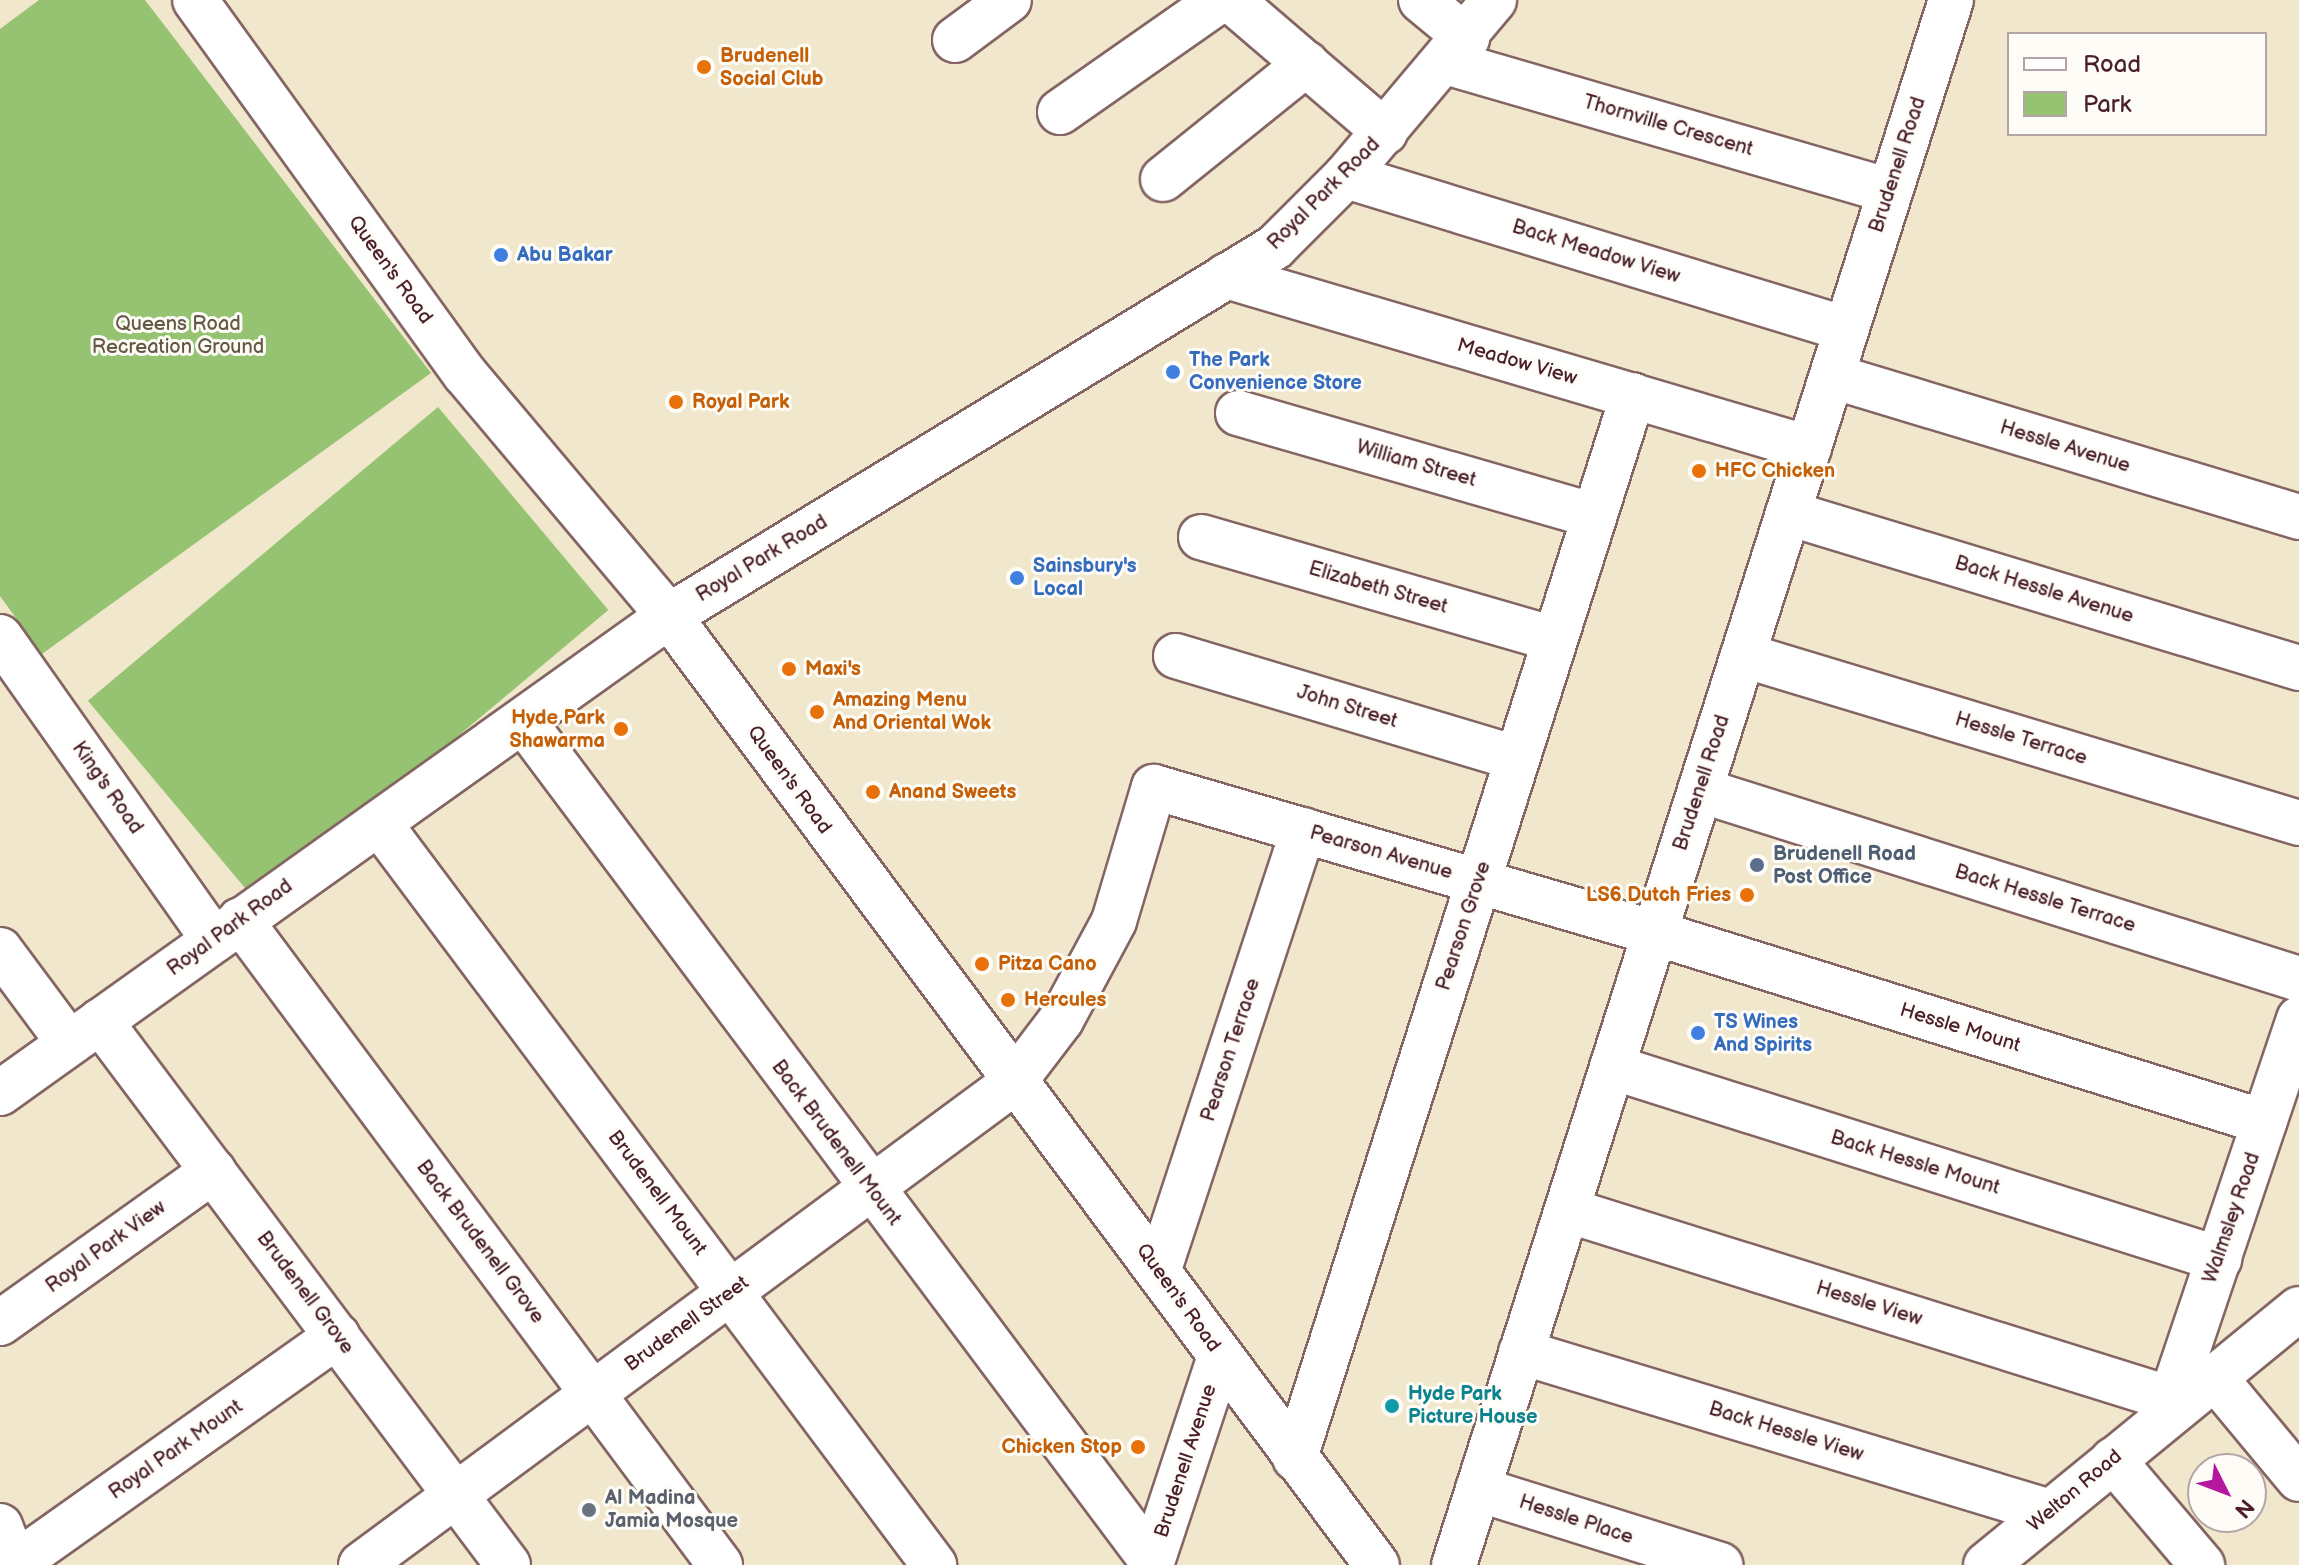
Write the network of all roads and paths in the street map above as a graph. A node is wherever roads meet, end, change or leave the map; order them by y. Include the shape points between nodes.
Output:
1 (195, 0) edge
2 (1009, 0) edge
3 (1220, 0) edge
4 (1231, 0) edge
5 (1421, 0) edge
6 (1494, 0) edge
7 (1951, 0) edge
8 (955, 40) dead end
9 (1456, 50) junction
10 (1306, 64) junction
11 (1060, 112) dead end
12 (1385, 132) junction
13 (1346, 176) junction
14 (1163, 179) dead end
15 (1890, 191) junction
16 (1226, 276) junction
17 (1846, 329) junction
18 (1832, 376) junction
19 (1633, 395) junction
20 (1238, 413) dead end
21 (1809, 448) junction
22 (1788, 513) junction
23 (1594, 516) junction
24 (2299, 517) edge
25 (1201, 537) dead end
26 (669, 616) junction
27 (0, 637) edge
28 (1555, 639) junction
29 (1743, 655) junction
30 (1176, 656) dead end
31 (2299, 668) edge
32 (524, 722) junction
33 (1517, 758) junction
34 (1154, 787) joint
35 (1700, 790) junction
36 (379, 823) junction
37 (2299, 823) edge
38 (1303, 830) junction
39 (1478, 881) junction
40 (227, 930) junction
41 (1655, 933) junction
42 (0, 950) edge
43 (2299, 979) edge
44 (2299, 1019) edge
45 (84, 1032) junction
46 (1612, 1067) junction
47 (1013, 1083) junction
48 (0, 1093) edge
49 (2279, 1104) edge
50 (213, 1171) junction
51 (869, 1189) junction
52 (1567, 1210) junction
53 (2219, 1259) junction
54 (1159, 1269) junction
55 (731, 1292) junction
56 (2299, 1309) edge
57 (0, 1323) edge
58 (337, 1336) junction
59 (1521, 1352) junction
60 (1220, 1356) junction
61 (2215, 1378) junction
62 (593, 1394) junction
63 (2168, 1408) junction
64 (1295, 1458) junction
65 (2113, 1460) junction
66 (2299, 1479) edge
67 (1478, 1489) junction
68 (456, 1494) junction
69 (2050, 1512) junction
70 (10, 1552) edge
71 (2009, 1558) edge
72 (1151, 1563) edge
73 (361, 1565) edge
74 (508, 1565) edge
75 (720, 1565) edge
76 (934, 1565) edge
77 (1377, 1565) edge
78 (1454, 1565) edge
79 (1720, 1565) edge
80 (2202, 1565) edge

1 - 26 street, Queen's Road via 465,374
2 - 8 street
3 - 11 street
4 - 10 street
5 - 9 street
6 - 9 street, Royal Park Road
7 - 15 street, Brudenell Road
9 - 12 street, Royal Park Road
9 - 15 street, Thornville Crescent
10 - 12 street
10 - 14 street
12 - 13 street, Royal Park Road
13 - 16 street, Royal Park Road via 1275,247
13 - 17 street, Back Meadow View
15 - 17 street, Brudenell Road
16 - 19 street, Meadow View
16 - 26 street, Royal Park Road
17 - 18 street, Brudenell Road
18 - 21 street, Brudenell Road
18 - 24 street, Hessle Avenue
19 - 21 street, Meadow View
19 - 23 street, Pearson Grove
20 - 23 street, William Street
21 - 22 street, Brudenell Road
22 - 29 street, Brudenell Road
22 - 31 street, Back Hessle Avenue
23 - 28 street, Pearson Grove
25 - 28 street, Elizabeth Street
26 - 32 street, Royal Park Road
26 - 47 street, Queen's Road
27 - 40 street, King's Road
28 - 33 street, Pearson Grove
29 - 35 street, Brudenell Road
29 - 37 street, Hessle Terrace
30 - 33 street, John Street
32 - 36 street, Royal Park Road
32 - 51 street, Back Brudenell Mount
33 - 39 street, Pearson Grove
34 - 38 street, Pearson Avenue
34 - 47 street, Brudenell Street via 1114,921 1061,1020
35 - 41 street, Brudenell Road
35 - 43 street, Back Hessle Terrace
36 - 40 street, Royal Park Road
36 - 55 street, Brudenell Mount
38 - 39 street, Pearson Avenue
38 - 54 street, Pearson Terrace
39 - 41 street, Pearson Avenue
39 - 64 street, Pearson Grove
40 - 45 street, Royal Park Road
40 - 62 street, Back Brudenell Grove
41 - 46 street, Brudenell Road
41 - 49 street, Hessle Mount
42 - 45 street, Brudenell Grove
44 - 49 street, Walmsley Road
45 - 48 street, Royal Park Road
45 - 50 street, Brudenell Grove
46 - 52 street, Brudenell Road
46 - 53 street, Back Hessle Mount
47 - 51 street, Brudenell Street
47 - 54 street, Queen's Road
49 - 53 street, Walmsley Road
50 - 57 street, Royal Park View
50 - 58 street, Brudenell Grove
51 - 55 street, Brudenell Street
51 - 72 street, Back Brudenell Mount
52 - 59 street, Brudenell Road
52 - 63 street, Hessle View
53 - 63 street, Walmsley Road
54 - 60 street, Queen's Road
55 - 62 street, Brudenell Street
55 - 76 street, Brudenell Mount
56 - 61 street, Welton Road
58 - 68 street, Brudenell Grove
58 - 70 street, Royal Park Mount
59 - 67 street, Brudenell Road
59 - 69 street, Back Hessle View
60 - 64 street, Queen's Road
60 - 72 street, Brudenell Avenue
61 - 63 street, Welton Road
61 - 66 street
62 - 68 street, Brudenell Street
62 - 75 street, Back Brudenell Grove
63 - 65 street, Welton Road
64 - 77 street, Queen's Road
65 - 69 street, Welton Road
65 - 80 street
67 - 78 street, Brudenell Road
67 - 79 street, Hessle Place
68 - 73 street, Brudenell Street
68 - 74 street, Brudenell Grove
69 - 71 street, Welton Road

